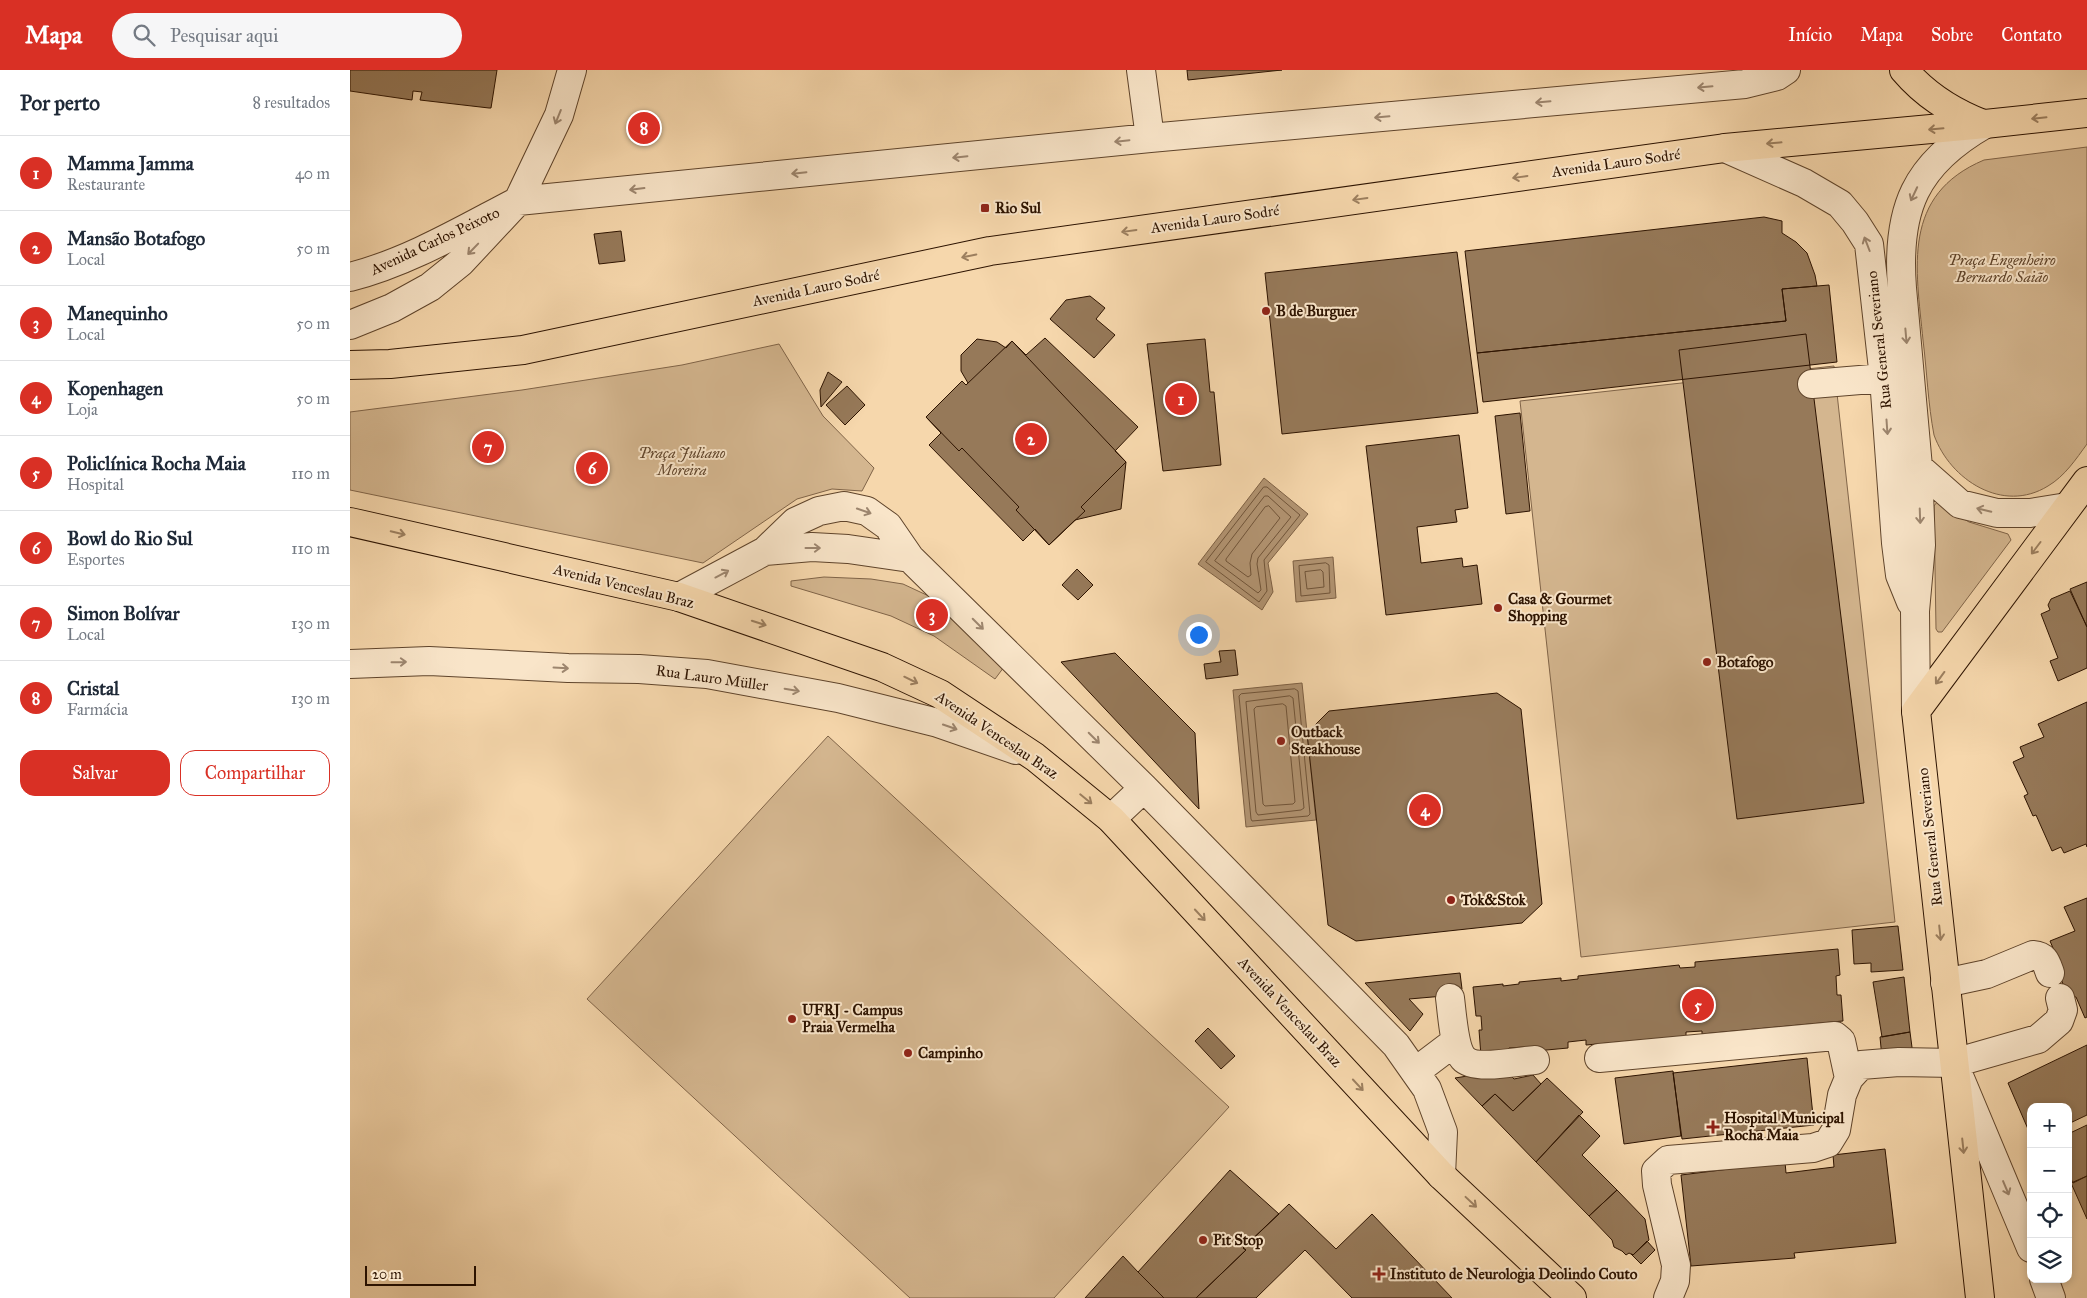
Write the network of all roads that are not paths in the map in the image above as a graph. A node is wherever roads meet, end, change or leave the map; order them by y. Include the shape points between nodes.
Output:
1 (572, 70) edge
2 (1142, 70) edge
3 (1786, 70) edge
4 (1904, 70) edge
5 (2087, 113) edge
6 (1985, 124) junction
7 (1150, 138) junction
8 (1725, 148) junction
9 (518, 201) junction
10 (350, 277) edge
11 (350, 325) edge
12 (350, 365) edge
13 (1884, 378) junction
14 (1812, 384) dead end
15 (1918, 467) junction
16 (2087, 481) edge
17 (2067, 507) junction
18 (350, 522) edge
19 (765, 551) junction
20 (910, 558) junction
21 (679, 597) junction
22 (1915, 611) junction
23 (350, 664) edge
24 (1916, 710) junction
25 (1035, 757) junction
26 (1144, 788) junction
27 (1111, 819) junction
28 (1344, 961) dead end
29 (1316, 963) junction
30 (2050, 973) dead end
31 (1945, 983) junction
32 (1450, 998) dead end
33 (2060, 998) dead end
34 (1456, 1041) junction
35 (1599, 1058) dead end
36 (1535, 1060) dead end
37 (1954, 1063) junction
38 (1415, 1072) junction
39 (1849, 1078) junction
40 (1442, 1175) junction
41 (2027, 1238) edge
42 (2046, 1283) edge
43 (1572, 1298) edge
44 (1668, 1298) edge
45 (1980, 1298) edge
46 (2052, 1298) edge

1 -> 9 street via 559,115
2 - 7 street
3 -> 7 street via 1777,76 1745,84
4 - 6 main road via 1935,99 1959,114
5 -> 6 main road, Avenida Lauro Sodré
6 -> 8 main road, Avenida Lauro Sodré
6 -> 15 street, Rua General Severiano via 1947,149 1932,165 1918,184 1902,231 1902,288
7 -> 9 street
8 -> 12 main road, Avenida Lauro Sodré via 990,251 523,350
13 -> 8 street, Rua General Severiano via 1869,244 1855,222 1840,204 1804,183
9 - 10 street, Avenida Carlos Peixoto via 444,240 373,271
9 -> 11 street via 461,262 430,287 392,308
13 - 14 street
13 -> 22 street, Rua General Severiano via 1900,575
17 -> 15 street via 2030,513 1997,513 1960,504
15 -> 22 street, Rua General Severiano via 1920,545
16 - 17 main road
17 -> 24 main road
18 -> 21 main road, Avenida Venceslau Braz
19 -> 20 street via 812,547
19 -> 20 street via 795,522 819,511 844,506 867,511 888,526
21 -> 19 street
20 -> 26 street
21 -> 25 main road, Avenida Venceslau Braz via 882,667 940,694
22 - 24 street, Rua General Severiano
23 -> 25 street, Rua Lauro Müller via 429,661 707,674 838,698 938,723
24 -> 31 main road, Rua General Severiano
25 -> 27 main road, Avenida Venceslau Braz
26 - 27 street
26 - 29 street
27 -> 40 main road, Avenida Venceslau Braz
28 - 29 street
29 - 38 street via 1396,1045
30 - 31 street via 2045,960 2033,954 1987,974
31 - 37 main road, Rua General Severiano
32 - 34 street
33 - 37 street via 2063,1010 2059,1022 2038,1039
34 - 36 street via 1462,1058 1469,1063 1481,1065
34 - 38 street
35 - 39 street via 1835,1036 1841,1041
37 - 39 street via 1861,1065
37 -> 41 street, Rua General Severiano
37 -> 45 main road, Rua General Severiano
38 - 40 street via 1427,1089 1443,1132
39 - 44 street via 1842,1095 1836,1130 1828,1143 1813,1148 1668,1160 1656,1171 1656,1185 1676,1265 1675,1282
40 -> 43 main road, Avenida Venceslau Braz
42 - 46 street

